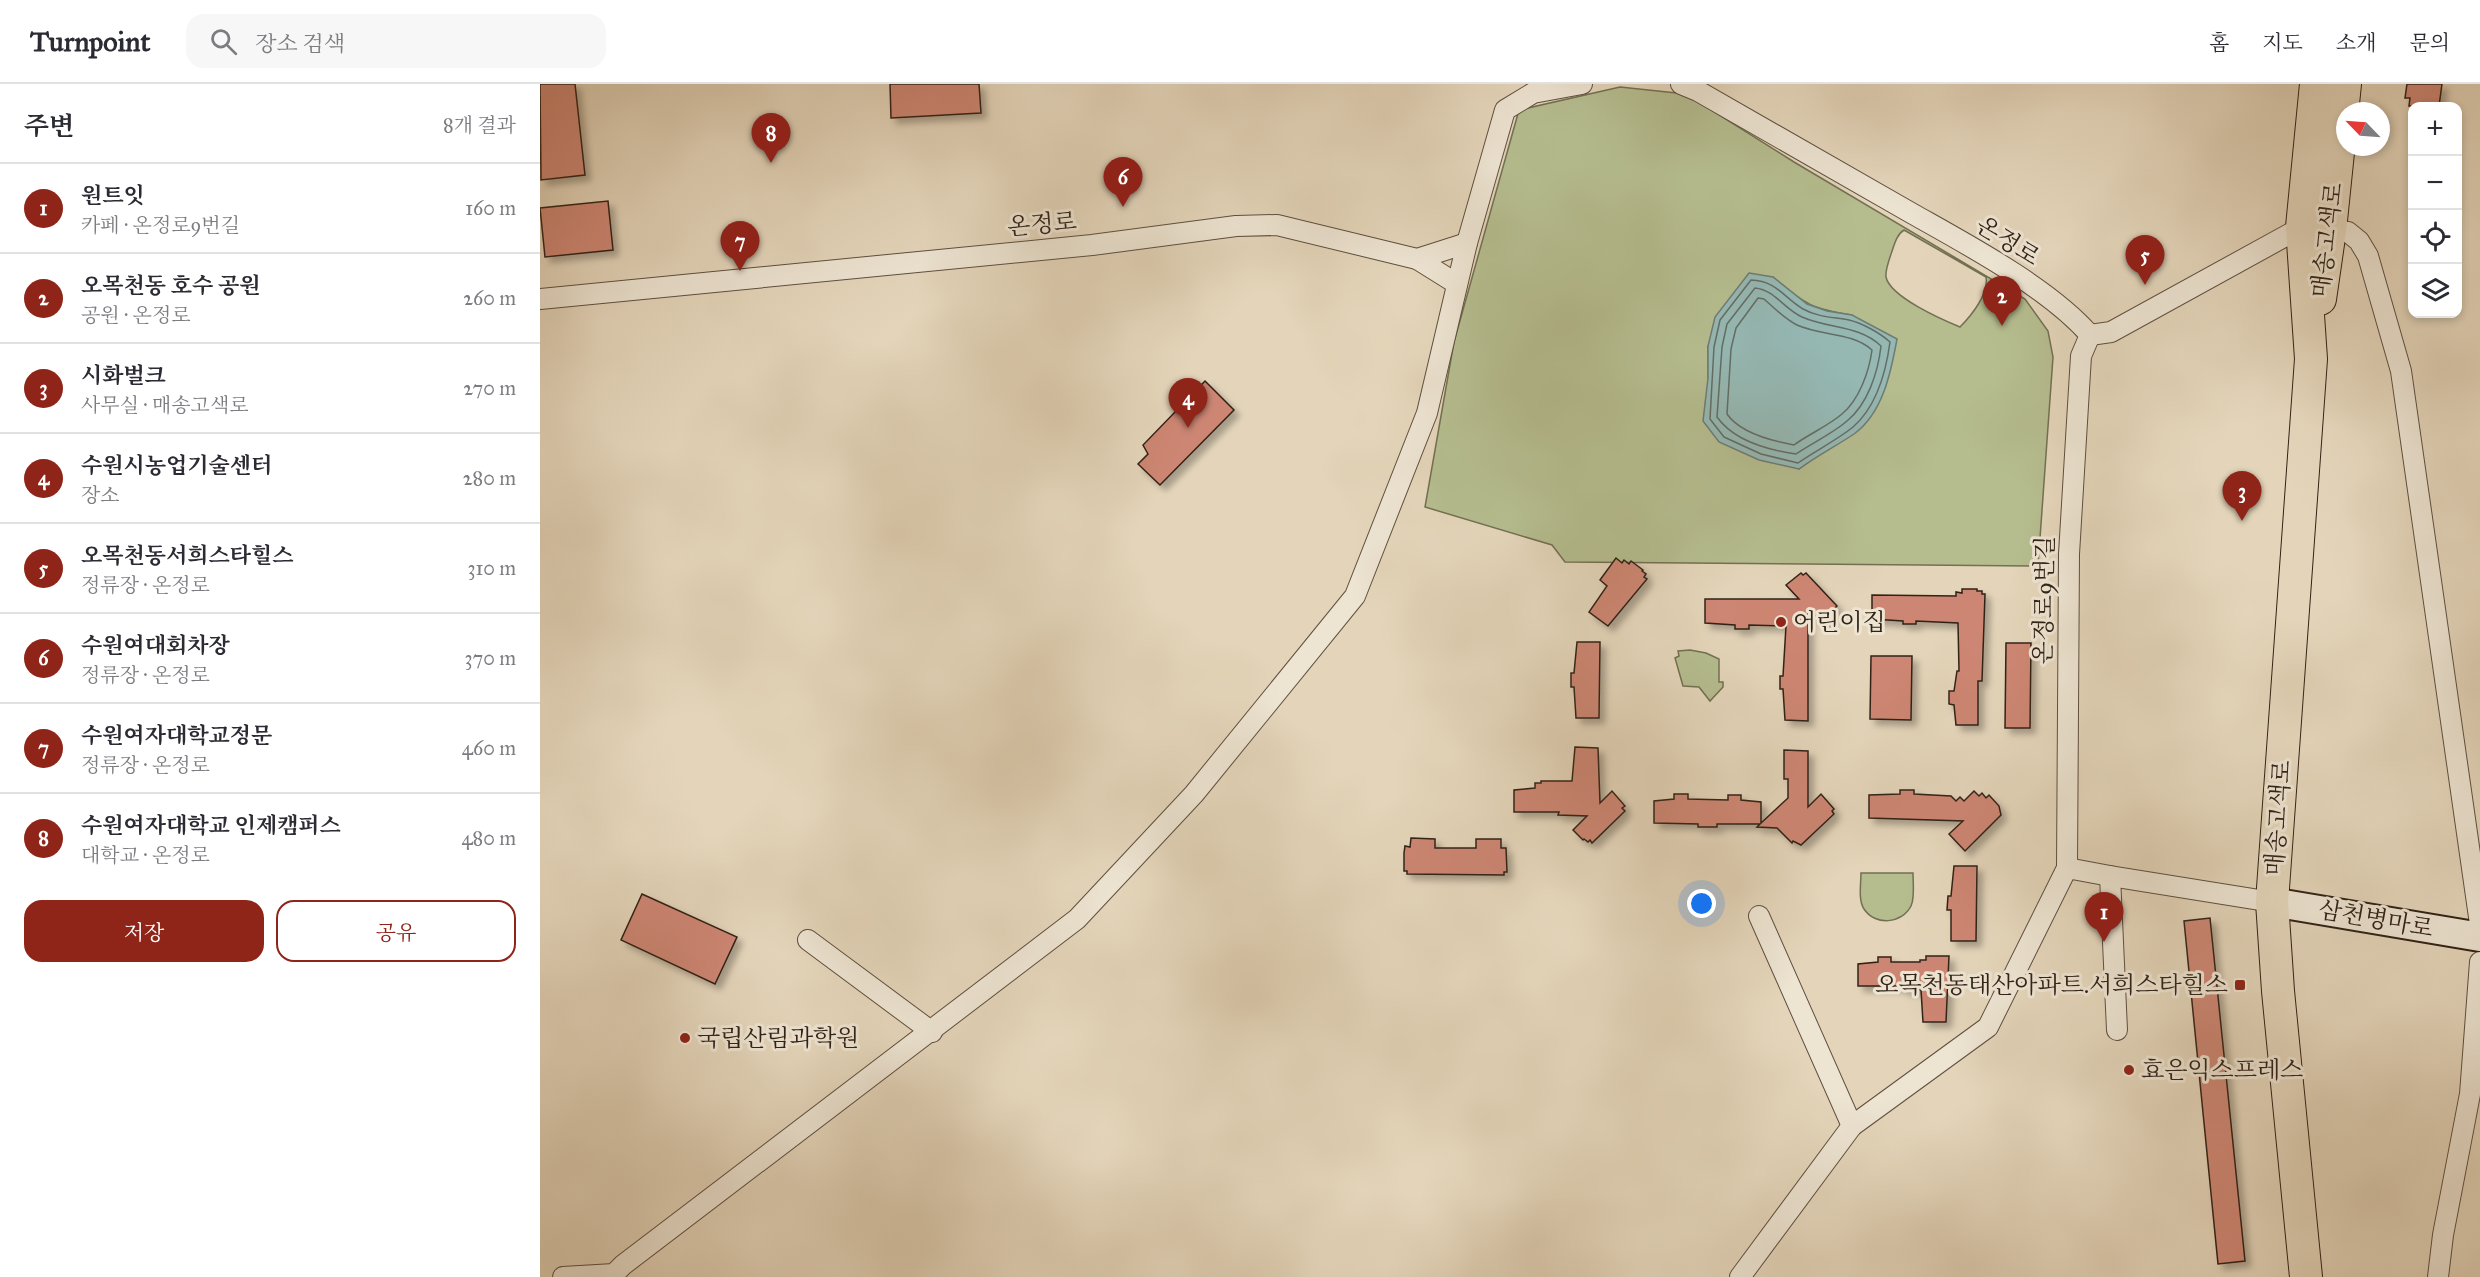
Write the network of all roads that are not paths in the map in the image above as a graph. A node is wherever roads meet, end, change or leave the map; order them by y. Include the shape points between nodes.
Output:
1 (1582, 84) edge
2 (1681, 84) edge
3 (2323, 85) edge
4 (2316, 228) junction
5 (1467, 243) junction
6 (1417, 259) junction
7 (1457, 284) junction
8 (540, 299) edge
9 (2090, 335) junction
10 (2067, 868) junction
11 (2110, 876) junction
12 (2272, 902) junction
13 (1759, 916) dead end
14 (2480, 924) edge
15 (2480, 937) edge
16 (807, 940) dead end
17 (2480, 962) edge
18 (2117, 1030) dead end
19 (932, 1032) junction
20 (1852, 1126) junction
21 (563, 1277) edge
22 (1740, 1277) edge
23 (2306, 1277) edge
24 (2438, 1277) edge

1 - 5 street via 1533,93 1506,110
2 - 9 street, 온정로 via 1958,239 2036,289
3 - 4 main road, 매송고색로
4 - 9 street via 2111,332
4 - 12 main road, 매송고색로 via 2311,359
4 - 14 street via 2348,232 2368,256 2401,371
5 - 6 street
5 - 7 street
6 - 7 street
6 - 8 street, 온정로 via 1277,225 1236,226 1092,245
7 - 19 street via 1427,413 1355,596 1194,794 1077,919
9 - 10 street, 온정로9번길 via 2081,356 2069,554
10 - 11 street
10 - 20 street via 1988,1027
11 - 12 street
11 - 18 street
12 - 15 street, 삼천병마로
12 - 23 main road, 매송고색로
13 - 20 street
16 - 19 street
17 - 24 street via 2470,1094
19 - 21 street via 614,1274
20 - 22 street

